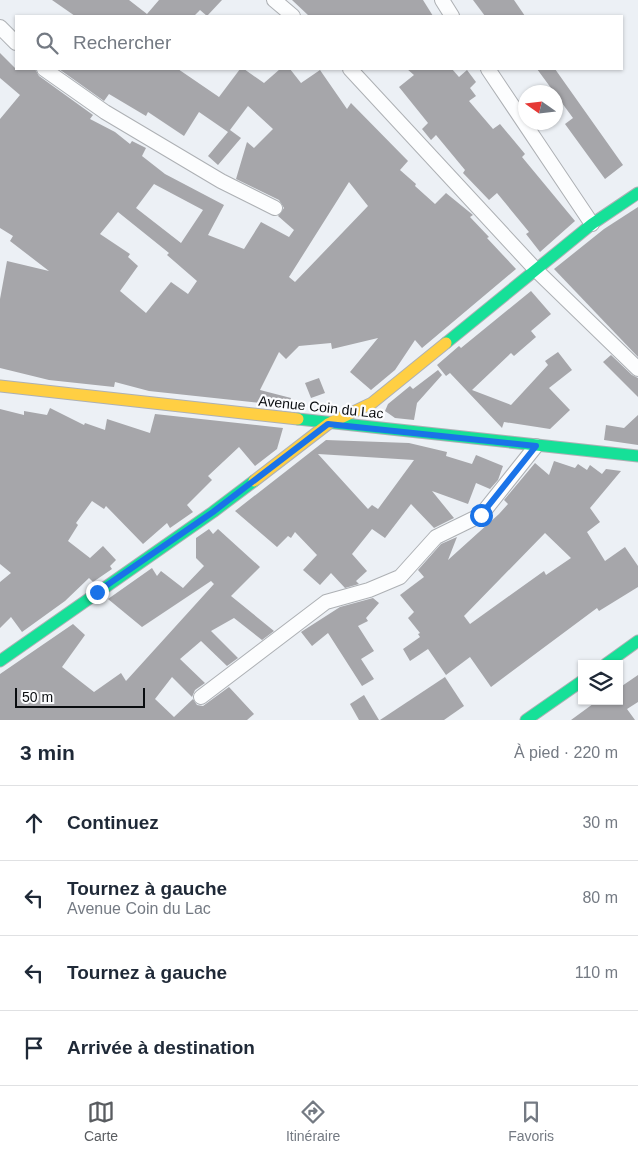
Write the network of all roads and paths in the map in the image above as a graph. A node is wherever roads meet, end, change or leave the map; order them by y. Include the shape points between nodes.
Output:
1 (274, 0) edge
2 (442, 0) edge
3 (292, 15) edge
4 (451, 15) edge
5 (0, 27) edge
6 (15, 42) edge
7 (45, 70) edge
8 (351, 70) edge
9 (489, 70) edge
10 (638, 193) edge
11 (275, 208) dead end
12 (592, 224) junction
13 (536, 270) junction
14 (638, 369) edge
15 (0, 386) edge
16 (328, 424) junction
17 (536, 446) junction
18 (638, 456) edge
19 (638, 641) edge
20 (612, 660) edge
21 (0, 661) edge
22 (578, 684) edge
23 (201, 697) dead end
24 (526, 720) edge

1 - 3 street
2 - 4 street
5 - 6 street
7 - 11 street via 104,112 221,181
8 - 13 street
9 - 12 street
10 - 12 main road
12 - 13 main road
13 - 14 street
13 - 16 main road via 372,403
15 - 16 main road, Avenue Coin du Lac
16 - 17 main road, Avenue Coin du Lac
16 - 21 main road via 213,512
17 - 18 main road, Avenue Coin du Lac
17 - 23 street via 481,515 436,537 400,578 326,602
19 - 20 main road
22 - 24 main road

